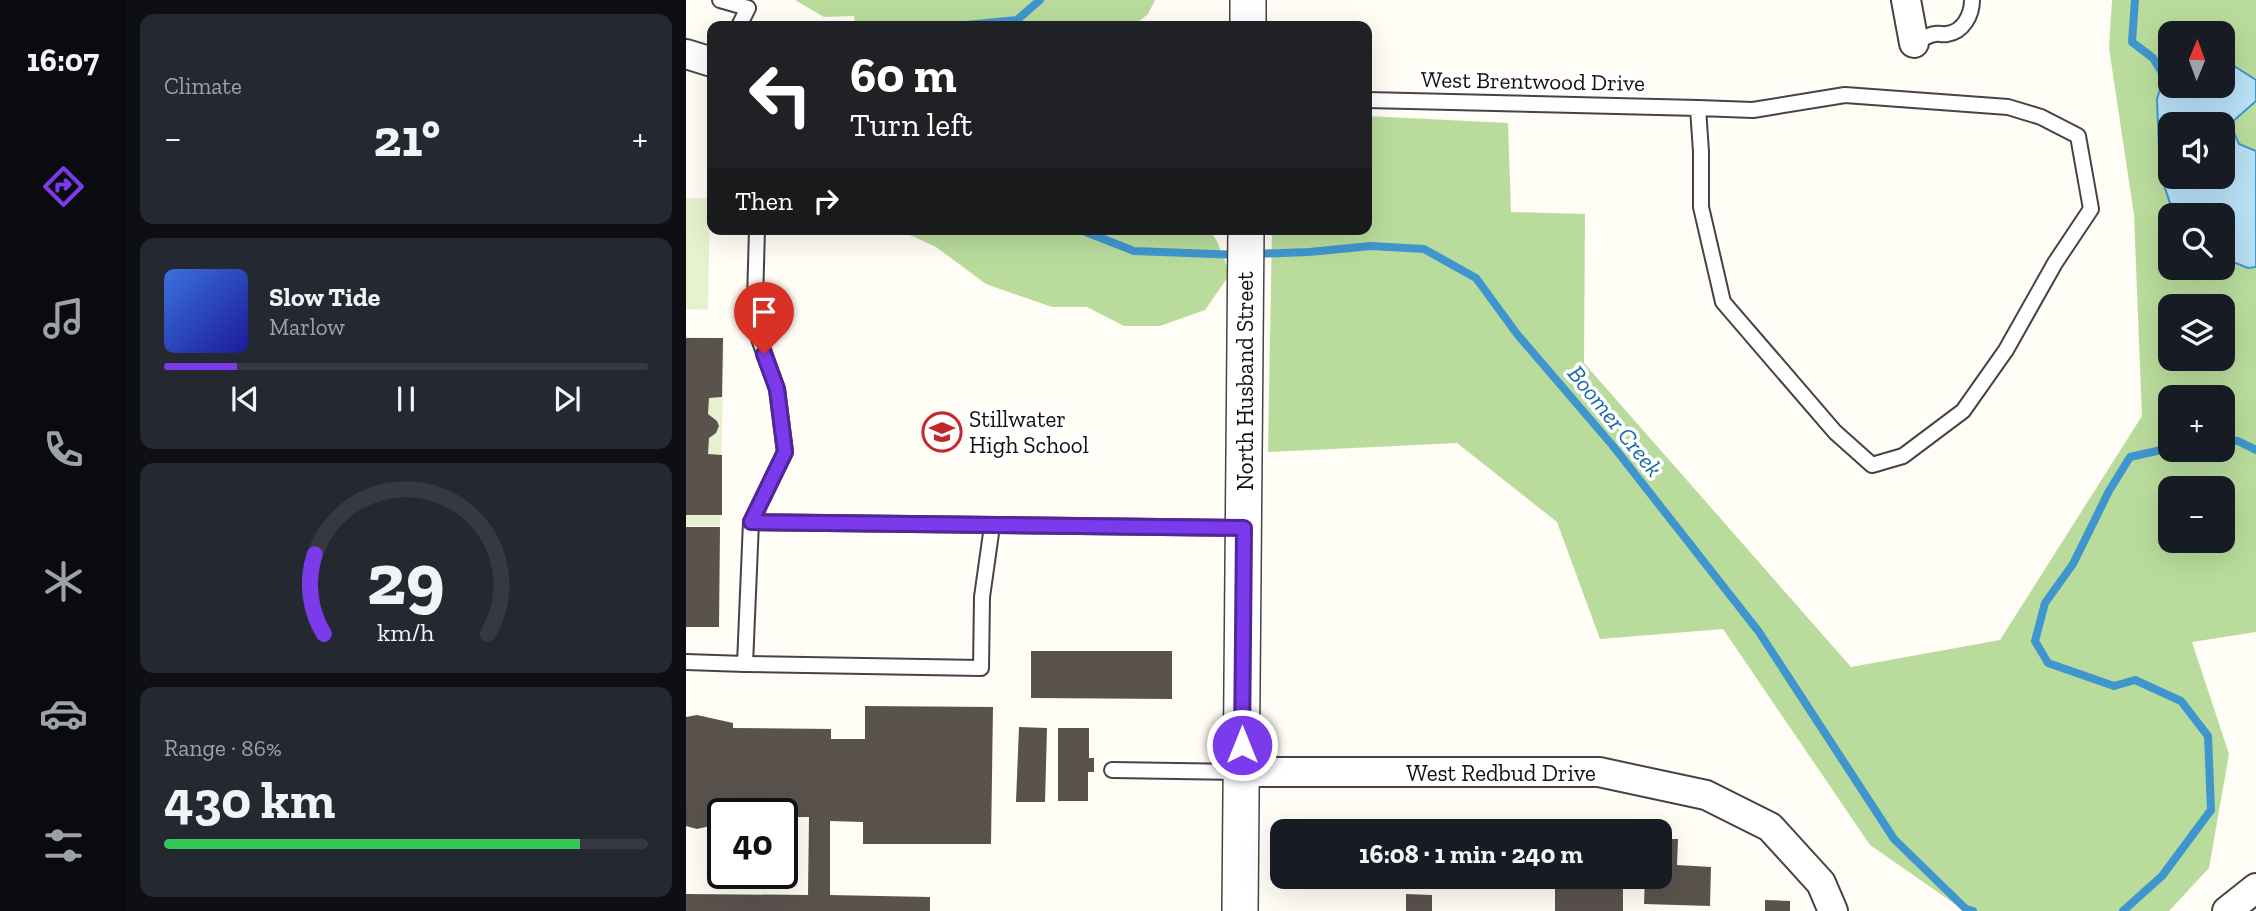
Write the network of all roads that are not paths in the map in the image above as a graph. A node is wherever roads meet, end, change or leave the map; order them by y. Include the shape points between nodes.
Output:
1 (720, 0) edge
2 (763, 0) edge
3 (1248, 0) edge
4 (1906, 0) edge
5 (1972, 0) edge
6 (748, 8) junction
7 (742, 21) edge
8 (1248, 21) edge
9 (1914, 43) joint
10 (686, 54) edge
11 (707, 60) edge
12 (1372, 100) edge
13 (1698, 108) junction
14 (757, 235) edge
15 (1246, 235) edge
16 (751, 522) junction
17 (992, 526) junction
18 (1244, 528) junction
19 (686, 663) edge
20 (745, 664) junction
21 (1112, 769) dead end
22 (1242, 772) junction
23 (2256, 888) edge
24 (1240, 911) edge
25 (1833, 911) edge
26 (2227, 911) edge

1 - 6 lane
2 - 6 lane
3 - 8 street
4 - 9 street
5 - 9 lane via 1972,10 1958,29
6 - 7 lane
10 - 11 street
12 - 13 lane, West Brentwood Drive
13 - 13 lane, West Brentwood Drive via 1753,110 1845,96 2008,107 2078,136 2091,209 1963,411 1903,456 1872,465 1835,432 1723,302 1700,207
14 - 16 lane via 758,336 777,389 785,452
15 - 18 street, North Husband Street
16 - 17 lane
16 - 20 lane
17 - 18 lane
17 - 20 lane via 982,597 981,668
18 - 22 street, North Husband Street
19 - 20 lane
21 - 22 lane
22 - 24 street, North Husband Street
22 - 25 street, West Redbud Drive via 1599,772 1706,795 1770,827 1821,883
23 - 26 street

